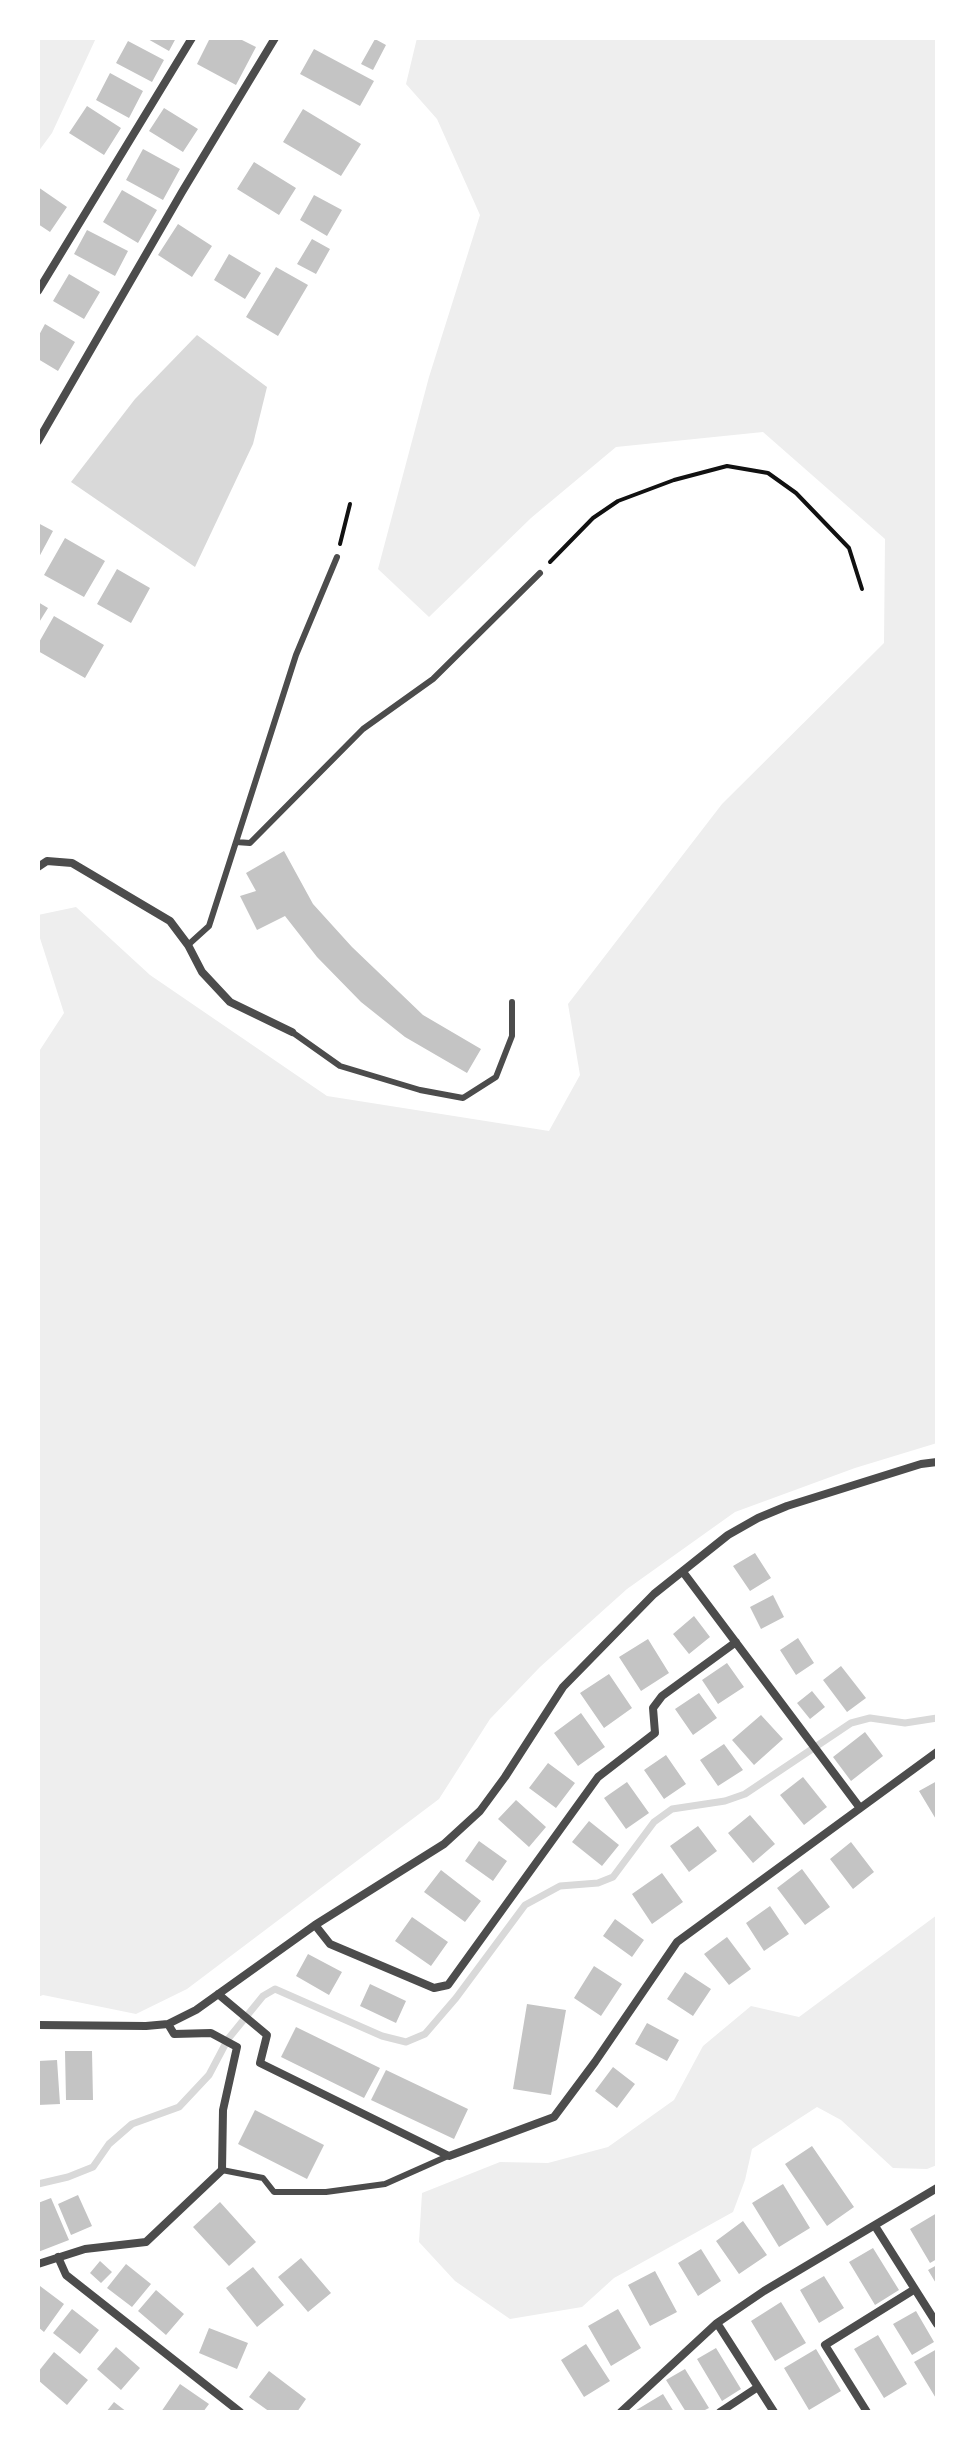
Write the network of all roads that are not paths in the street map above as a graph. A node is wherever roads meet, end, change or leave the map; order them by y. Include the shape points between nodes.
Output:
1 (192, 38) edge
2 (275, 38) edge
3 (38, 291) edge
4 (38, 441) edge
5 (337, 557) road end
6 (540, 573) road end
7 (236, 842) junction
8 (38, 867) edge
9 (188, 945) junction
10 (512, 1002) dead end
11 (292, 1032) joint
12 (937, 1462) edge
13 (683, 1572) junction
14 (736, 1642) junction
15 (937, 1752) edge
16 (860, 1808) junction
17 (315, 1925) junction
18 (218, 1994) junction
19 (168, 2024) junction
20 (38, 2025) edge
21 (449, 2156) junction
22 (222, 2170) junction
23 (937, 2188) edge
24 (875, 2226) junction
25 (58, 2257) junction
26 (38, 2264) edge
27 (915, 2289) junction
28 (717, 2323) junction
29 (937, 2324) edge
30 (758, 2387) junction
31 (240, 2412) edge
32 (621, 2412) edge
33 (720, 2412) edge
34 (774, 2412) edge
35 (867, 2412) edge

1 - 3 street
2 - 4 street
5 - 7 lane via 296,655
6 - 7 lane via 433,679 363,729 250,843
7 - 9 lane via 209,926
8 - 9 street via 47,861 72,863 170,921
9 - 11 street via 202,972 230,1002
10 - 11 lane via 512,1036 496,1077 463,1098 340,1066
12 - 13 street via 758,1518
13 - 14 street
13 - 17 street via 654,1594 563,1687 480,1811 444,1844
14 - 16 street
14 - 17 street via 662,1696 653,1708 655,1733 598,1777 448,1985 434,1988 330,1944
15 - 16 street
16 - 21 street via 677,1942 554,2117
17 - 18 street
18 - 19 street
18 - 21 street via 267,2035 260,2063
19 - 20 street
19 - 22 street via 174,2034 211,2033 237,2047 223,2110
21 - 22 lane via 385,2184 326,2192 274,2192 263,2178
22 - 25 street via 146,2242
23 - 24 street
24 - 27 street
24 - 28 street
25 - 26 street
25 - 31 street via 66,2275
27 - 29 street
27 - 35 street via 825,2345
28 - 30 street
28 - 32 street
30 - 33 street
30 - 34 street

